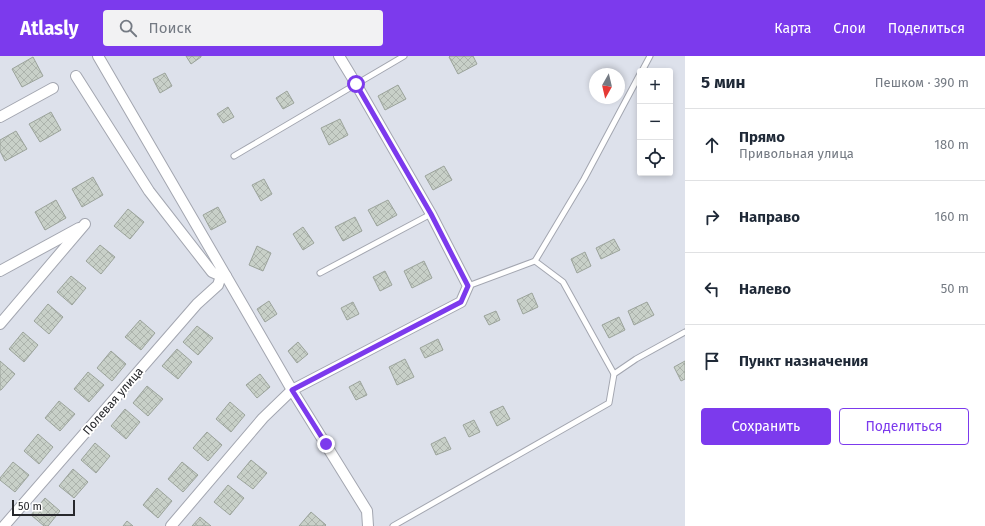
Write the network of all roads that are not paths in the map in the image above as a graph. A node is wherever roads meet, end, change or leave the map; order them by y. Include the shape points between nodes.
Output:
1 (98, 56) edge
2 (339, 56) edge
3 (404, 56) edge
4 (650, 56) edge
5 (644, 68) edge
6 (76, 76) dead end
7 (637, 80) edge
8 (356, 84) junction
9 (53, 88) dead end
10 (0, 116) edge
11 (234, 156) dead end
12 (431, 214) junction
13 (535, 261) junction
14 (0, 271) edge
15 (320, 273) dead end
16 (223, 276) junction
17 (468, 286) junction
18 (0, 324) edge
19 (685, 332) edge
20 (614, 374) junction
21 (292, 390) junction
22 (4, 526) edge
23 (171, 526) edge
24 (368, 526) edge
25 (393, 526) edge

1 - 16 street
2 - 8 street
3 - 8 lane
4 - 5 lane
6 - 16 street via 149,191 212,272
7 - 13 lane via 584,179
8 - 11 lane
8 - 12 street
9 - 10 street
12 - 15 lane
12 - 17 street
13 - 17 lane
13 - 20 lane via 563,282
14 - 18 street via 85,224
16 - 21 street
16 - 22 street, Полевая улица via 218,286 196,304
17 - 21 street via 461,302
19 - 20 lane
20 - 25 lane via 609,403
21 - 23 street via 263,418
21 - 24 street via 367,511

